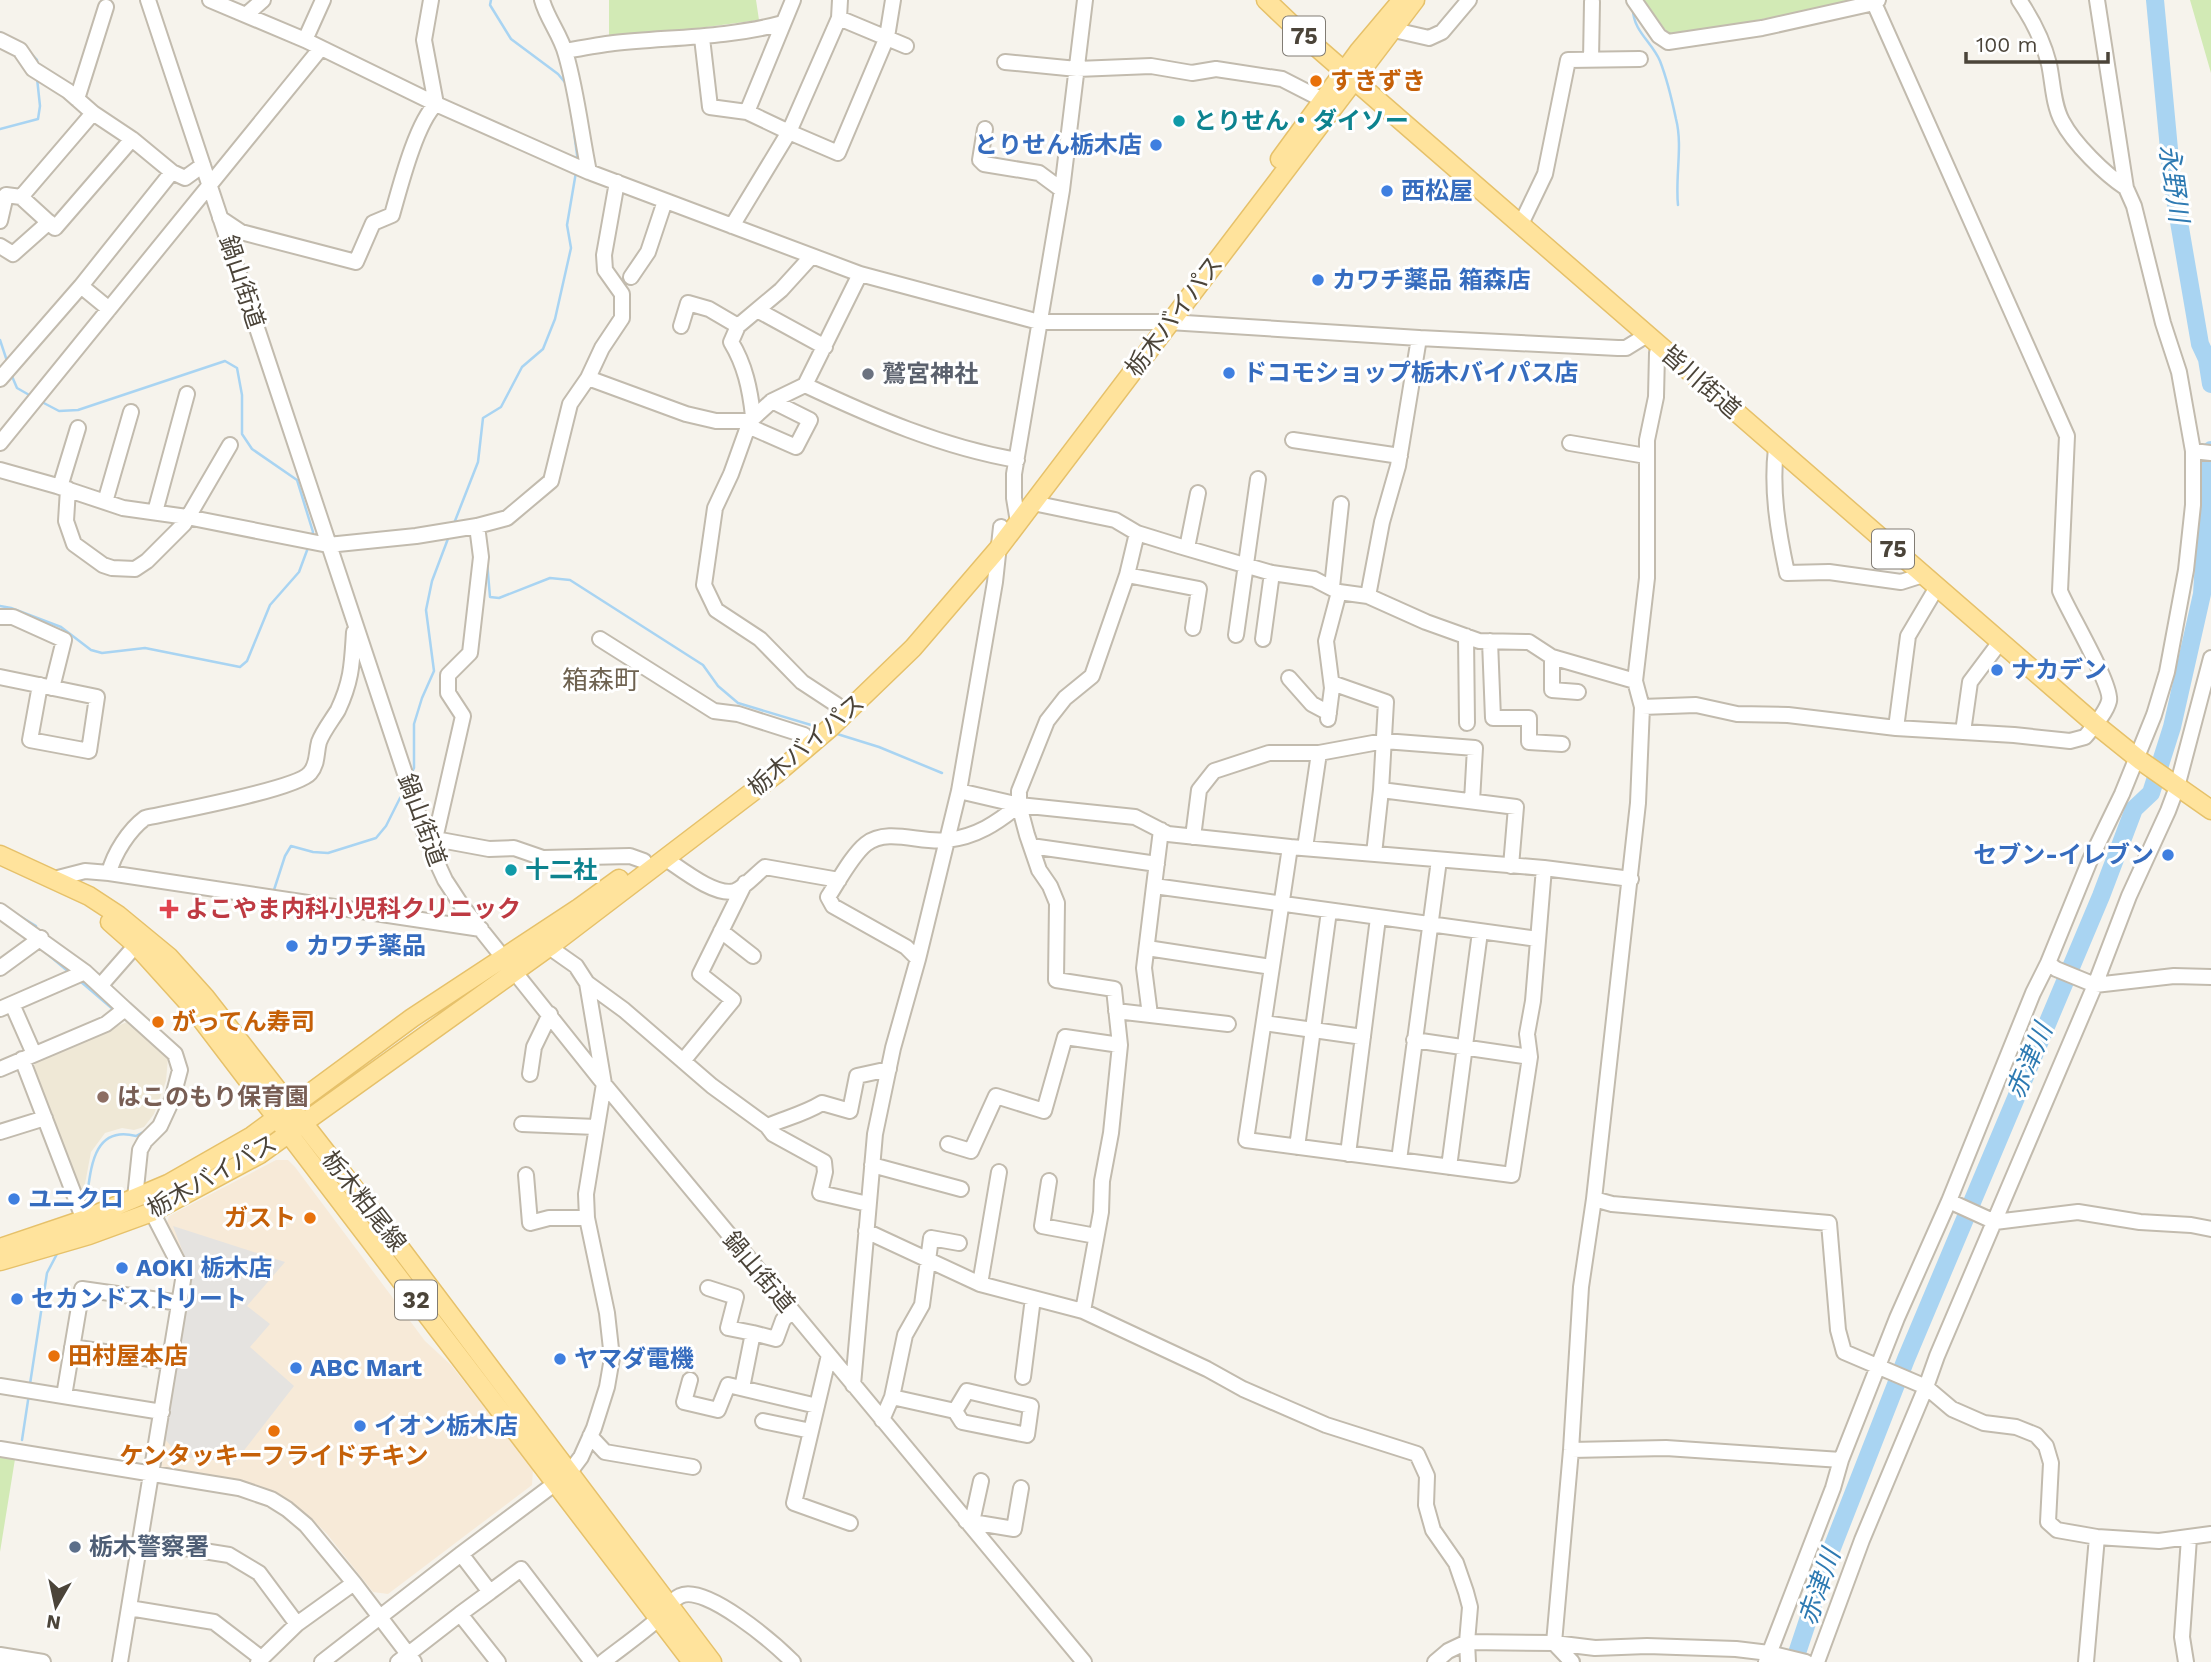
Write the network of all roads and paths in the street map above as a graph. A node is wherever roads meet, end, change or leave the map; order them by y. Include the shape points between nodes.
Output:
1 (148, 0) edge
2 (210, 0) edge
3 (263, 0) edge
4 (323, 0) edge
5 (431, 0) edge
6 (542, 0) edge
7 (793, 0) edge
8 (840, 0) edge
9 (893, 0) edge
10 (1085, 0) edge
11 (1266, 0) edge
12 (1402, 0) edge
13 (1416, 0) edge
14 (1469, 0) edge
15 (1634, 0) edge
16 (2019, 0) edge
17 (2097, 0) edge
18 (1592, 2) edge
19 (1876, 2) edge
20 (106, 7) dead end
21 (247, 14) junction
22 (839, 18) junction
23 (783, 23) junction
24 (1394, 30) junction
25 (887, 37) junction
26 (702, 38) junction
27 (0, 40) edge
28 (305, 40) junction
29 (906, 46) dead end
30 (321, 47) junction
31 (565, 51) junction
32 (1640, 59) dead end
33 (1591, 60) junction
34 (1005, 62) dead end
35 (1077, 69) junction
36 (1350, 76) junction
37 (77, 99) junction
38 (1323, 100) junction
39 (436, 104) junction
40 (747, 112) junction
41 (93, 113) junction
42 (985, 129) dead end
43 (789, 132) junction
44 (132, 139) junction
45 (203, 165) junction
46 (172, 172) junction
47 (589, 172) junction
48 (617, 182) junction
49 (209, 185) junction
50 (2126, 188) junction
51 (1062, 190) junction
52 (21, 197) junction
53 (665, 201) junction
54 (220, 218) junction
55 (0, 221) edge
56 (49, 222) junction
57 (1521, 224) junction
58 (732, 226) junction
59 (0, 246) edge
60 (811, 257) junction
61 (860, 274) junction
62 (631, 278) dead end
63 (81, 286) junction
64 (109, 309) junction
65 (759, 311) junction
66 (1039, 322) junction
67 (1163, 322) junction
68 (681, 326) dead end
69 (738, 326) junction
70 (1647, 335) junction
71 (1419, 338) junction
72 (825, 347) junction
73 (1662, 348) junction
74 (588, 378) junction
75 (0, 379) edge
76 (805, 385) junction
77 (187, 394) dead end
78 (772, 401) junction
79 (131, 412) dead end
80 (750, 421) junction
81 (78, 428) dead end
82 (1293, 440) dead end
83 (0, 443) edge
84 (1570, 443) dead end
85 (230, 445) dead end
86 (1776, 448) junction
87 (2201, 452) edge
88 (1400, 456) junction
89 (1646, 456) junction
90 (1017, 460) junction
91 (0, 470) edge
92 (1258, 479) dead end
93 (64, 488) junction
94 (1198, 493) dead end
95 (105, 502) junction
96 (1033, 503) junction
97 (1341, 504) dead end
98 (155, 512) junction
99 (187, 517) junction
100 (1012, 520) junction
101 (477, 526) junction
102 (1137, 533) junction
103 (328, 545) junction
104 (998, 548) junction
105 (1187, 548) junction
106 (1246, 564) junction
107 (1272, 573) junction
108 (1127, 575) junction
109 (1930, 581) junction
110 (1335, 589) junction
111 (1368, 596) junction
112 (0, 617) edge
113 (354, 623) junction
114 (1193, 628) dead end
115 (1236, 635) dead end
116 (1466, 636) junction
117 (600, 639) dead end
118 (1263, 639) dead end
119 (1490, 641) junction
120 (2000, 642) junction
121 (1552, 657) junction
122 (2211, 658) edge
123 (0, 677) edge
124 (1289, 678) dead end
125 (1634, 681) junction
126 (1332, 682) junction
127 (46, 686) junction
128 (1578, 692) dead end
129 (837, 705) junction
130 (1642, 707) junction
131 (1467, 723) dead end
132 (2095, 724) junction
133 (1896, 728) junction
134 (1963, 732) junction
135 (804, 736) junction
136 (1384, 741) junction
137 (1562, 744) dead end
138 (1319, 753) junction
139 (2138, 759) junction
140 (2174, 785) junction
141 (1381, 790) junction
142 (959, 791) junction
143 (1472, 801) junction
144 (1019, 805) junction
145 (2211, 810) edge
146 (1161, 830) junction
147 (1193, 837) junction
148 (432, 841) junction
149 (946, 841) junction
150 (1031, 846) junction
151 (1297, 848) junction
152 (1374, 854) junction
153 (0, 855) edge
154 (666, 859) junction
155 (1439, 860) junction
156 (644, 861) junction
157 (1157, 864) junction
158 (1511, 866) junction
159 (1544, 868) junction
160 (109, 873) junction
161 (54, 879) junction
162 (1631, 879) junction
163 (839, 880) junction
164 (745, 883) junction
165 (1154, 886) junction
166 (1281, 905) junction
167 (0, 911) edge
168 (1329, 911) junction
169 (1378, 918) junction
170 (1429, 925) junction
171 (481, 929) junction
172 (722, 931) junction
173 (1480, 932) junction
174 (41, 938) junction
175 (1538, 940) junction
176 (136, 945) junction
177 (549, 947) junction
178 (1147, 948) junction
179 (753, 956) dead end
180 (918, 959) junction
181 (508, 965) junction
182 (2052, 966) junction
183 (1272, 967) junction
184 (0, 968) edge
185 (85, 972) junction
186 (2211, 977) edge
187 (587, 983) junction
188 (2093, 984) junction
189 (101, 985) junction
190 (6, 1007) edge
191 (125, 1009) junction
192 (1116, 1011) junction
193 (550, 1014) junction
194 (1150, 1015) junction
195 (1264, 1023) junction
196 (1228, 1024) dead end
197 (1313, 1030) junction
198 (1363, 1037) junction
199 (1415, 1041) junction
200 (1119, 1045) junction
201 (1465, 1047) junction
202 (1530, 1056) junction
203 (28, 1057) junction
204 (683, 1061) junction
205 (0, 1069) edge
206 (889, 1069) junction
207 (530, 1074) dead end
208 (604, 1084) junction
209 (284, 1112) junction
210 (46, 1118) junction
211 (522, 1124) dead end
212 (766, 1126) junction
213 (596, 1127) junction
214 (296, 1128) junction
215 (0, 1132) edge
216 (948, 1144) dead end
217 (1297, 1147) junction
218 (1348, 1154) junction
219 (1399, 1160) junction
220 (872, 1164) junction
221 (1448, 1167) junction
222 (999, 1172) dead end
223 (526, 1175) dead end
224 (1049, 1181) dead end
225 (961, 1189) dead end
226 (135, 1198) junction
227 (1594, 1199) junction
228 (1949, 1201) junction
229 (867, 1204) junction
230 (152, 1212) junction
231 (587, 1218) junction
232 (1990, 1220) junction
233 (86, 1228) junction
234 (2211, 1229) edge
235 (866, 1231) junction
236 (1096, 1236) junction
237 (959, 1243) dead end
238 (0, 1248) edge
239 (0, 1261) edge
240 (929, 1261) junction
241 (980, 1284) junction
242 (708, 1288) dead end
243 (1032, 1298) junction
244 (180, 1303) junction
245 (792, 1311) junction
246 (1083, 1311) junction
247 (753, 1333) junction
248 (72, 1348) junction
249 (829, 1355) junction
250 (170, 1362) junction
251 (1879, 1366) junction
252 (1023, 1377) dead end
253 (690, 1380) dead end
254 (853, 1385) junction
255 (0, 1386) edge
256 (1926, 1387) junction
257 (742, 1388) junction
258 (64, 1396) junction
259 (892, 1397) junction
260 (817, 1406) junction
261 (955, 1411) junction
262 (162, 1412) junction
263 (882, 1420) junction
264 (763, 1421) dead end
265 (811, 1431) junction
266 (590, 1436) junction
267 (0, 1449) edge
268 (1571, 1450) junction
269 (1841, 1460) junction
270 (693, 1467) dead end
271 (152, 1474) junction
272 (563, 1478) junction
273 (981, 1481) dead end
274 (1021, 1488) dead end
275 (969, 1522) junction
276 (850, 1523) dead end
277 (2211, 1534) edge
278 (2097, 1536) junction
279 (2189, 1538) junction
280 (141, 1541) junction
281 (461, 1554) junction
282 (354, 1583) junction
283 (490, 1592) junction
284 (129, 1608) junction
285 (664, 1612) junction
286 (460, 1614) junction
287 (381, 1618) junction
288 (298, 1624) junction
289 (1466, 1642) junction
290 (1554, 1643) junction
291 (0, 1655) edge
292 (1768, 1657) edge
293 (407, 1659) edge
294 (21, 1660) edge
295 (259, 1660) edge
296 (43, 1662) edge
297 (120, 1662) edge
298 (322, 1662) edge
299 (498, 1662) edge
300 (592, 1662) edge
301 (603, 1662) edge
302 (692, 1662) edge
303 (712, 1662) edge
304 (793, 1662) edge
305 (1084, 1662) edge
306 (1435, 1662) edge
307 (1468, 1662) edge
308 (1572, 1662) edge
309 (1805, 1662) edge
310 (1817, 1662) edge
311 (2085, 1662) edge
312 (2186, 1662) edge

1 - 45 street, 鍋山街道
2 - 21 street
3 - 21 street
4 - 28 street
5 - 39 street via 424,40
6 - 31 street
7 - 23 street
8 - 22 street
9 - 25 street
10 - 35 street
11 - 36 main road, 皆川街道 / 75
12 - 36 main road, 栃木バイパス
13 - 24 main road, 栃木バイパス
14 - 24 street via 1442,32 1429,38
15 - 19 street via 1668,42 1762,28
16 - 50 street via 2043,43 2062,121
17 - 50 street
18 - 33 street
19 - 132 street via 2067,436 2060,591 2108,688 2109,703
20 - 37 street
21 - 28 street
22 - 25 street
22 - 43 street
23 - 26 street
23 - 40 street
24 - 36 main road, 栃木バイパス
25 - 29 street
25 - 43 street via 838,153
26 - 31 street
26 - 40 street via 710,107
27 - 37 street via 20,50 33,69
28 - 30 street
30 - 39 street
30 - 49 street
31 - 47 street
32 - 33 street
33 - 57 street via 1568,60 1545,174
34 - 35 street
35 - 38 street via 1151,66 1192,73 1240,72 1282,79
35 - 51 street
36 - 38 main road, 栃木バイパス
36 - 57 main road, 皆川街道 / 75
36 - 67 main road, 栃木バイパス
37 - 41 street
38 - 67 main road, 栃木バイパス
39 - 47 street
39 - 54 street via 428,111 392,215 373,223 356,262 242,232
40 - 43 street
41 - 44 street
41 - 52 street
42 - 51 street via 980,160 984,164 1039,173
43 - 58 street
44 - 46 street
44 - 56 street via 55,228
45 - 46 street via 185,177
45 - 49 street, 鍋山街道
46 - 63 street
47 - 48 street
48 - 53 street
48 - 74 street via 604,256 605,270 622,294 622,318
49 - 54 street, 鍋山街道
49 - 64 street
50 - 87 street
51 - 66 street
52 - 55 street via 6,195
52 - 56 street
53 - 58 street
53 - 62 street via 648,252
54 - 103 street, 鍋山街道
56 - 59 street via 13,254
57 - 70 main road, 皆川街道 / 75
58 - 60 street
60 - 61 street
60 - 65 street
61 - 66 street
61 - 72 street
63 - 64 street
63 - 75 street
64 - 83 street
65 - 69 street
65 - 72 street
66 - 67 street
66 - 90 street
67 - 71 street
67 - 96 main road, 栃木バイパス
67 - 100 main road, 栃木バイパス
68 - 69 street via 688,303
69 - 80 street via 731,342 747,379
70 - 71 street via 1626,348
70 - 73 main road, 皆川街道 / 75
71 - 88 street
72 - 76 street
73 - 86 main road, 皆川街道 / 75
73 - 89 street via 1657,353 1656,397
74 - 80 street via 687,414 716,421
74 - 101 street via 570,404 551,481 507,517
76 - 78 street
76 - 90 street via 932,439
77 - 98 street
78 - 80 street
78 - 80 street via 810,420 796,447
79 - 95 street
80 - 129 street via 715,508 704,584 716,610 760,639 802,682
81 - 93 street
82 - 88 street
84 - 89 street
85 - 99 street
86 - 109 main road, 皆川街道 / 75
86 - 109 street via 1776,520 1787,573
87 - 139 street via 2177,624
88 - 111 street
89 - 125 street via 1647,578
90 - 100 street
91 - 93 street
92 - 106 street
93 - 95 street
93 - 99 street via 66,521 74,544 112,568 135,569
94 - 105 street
95 - 98 street
96 - 100 main road, 栃木バイパス
96 - 102 street via 1115,520
97 - 110 street
98 - 99 street
99 - 103 street
100 - 104 main road, 栃木バイパス
100 - 129 main road, 栃木バイパス via 904,640
101 - 103 street
101 - 148 street via 481,557 470,653 448,675 448,693 463,716
102 - 105 street
102 - 108 street
103 - 113 street, 鍋山街道
104 - 142 street
104 - 154 main road, 栃木バイパス via 913,648 831,728
105 - 106 street
106 - 107 street
106 - 115 street
107 - 110 street via 1314,579
107 - 118 street
108 - 114 street via 1199,589
108 - 144 street via 1092,676 1065,698 1047,721 1019,791
109 - 120 main road, 皆川街道 / 75
109 - 133 street via 1908,636
110 - 111 street
110 - 126 street via 1326,641
111 - 116 street
112 - 127 street via 13,617 64,640
113 - 148 street, 鍋山街道
113 - 160 street via 351,677 319,741 310,774 294,783 145,818 112,859
116 - 119 street
116 - 131 street
117 - 135 street via 714,711
119 - 121 street via 1529,642
119 - 137 street via 1493,718 1529,718 1529,742
120 - 132 main road, 皆川街道 / 75
120 - 134 street via 1970,682
121 - 125 street
121 - 128 street via 1552,690
122 - 140 street
123 - 127 street
124 - 126 street via 1329,716
125 - 130 street
126 - 136 street via 1387,702
127 - 127 street via 97,697 89,751 30,740
129 - 135 main road, 栃木バイパス
130 - 133 street via 1696,705 1737,714
130 - 162 street
132 - 134 street via 2077,741
132 - 139 main road, 皆川街道 / 75
133 - 134 street
135 - 156 main road, 栃木バイパス
136 - 138 street
136 - 141 street
136 - 143 street via 1475,748
138 - 147 street via 1269,753 1214,772 1199,790
138 - 151 street
139 - 140 main road, 75
139 - 182 street via 2090,860
140 - 145 main road, 75
140 - 188 street
141 - 143 street
141 - 152 street
142 - 144 street
142 - 149 street
143 - 158 street via 1516,807
144 - 146 street via 1135,817
144 - 149 street via 988,829
144 - 150 street
146 - 147 street
146 - 157 street
147 - 151 street
148 - 156 street via 514,848 543,858 630,856
148 - 171 street, 鍋山街道 via 444,880
149 - 163 street via 891,836 872,841
149 - 180 street
150 - 157 street
150 - 192 street via 1057,903 1056,980 1114,989
151 - 152 street
151 - 166 street
152 - 155 street
153 - 161 main road, 栃木粕尾線 / 32
154 - 164 street via 718,890 736,890
154 - 177 main road, 栃木バイパス
155 - 158 street
155 - 170 street
156 - 181 main road, 栃木バイパス
157 - 165 street
158 - 159 street
159 - 162 street
159 - 175 street
160 - 161 street via 85,871
160 - 171 street
161 - 176 main road, 栃木粕尾線 / 32
161 - 209 main road, 栃木粕尾線 / 32 via 118,915 169,957 205,997
162 - 227 street
163 - 164 street via 765,867
163 - 180 street via 828,897 833,906 906,947
164 - 172 street
165 - 166 street
165 - 178 street
166 - 168 street
166 - 183 street
167 - 174 street
168 - 169 street
168 - 197 street
169 - 170 street
169 - 198 street
170 - 173 street
170 - 199 street
171 - 181 street, 鍋山街道
172 - 179 street
172 - 204 street via 700,974 733,1000
173 - 175 street
173 - 201 street
174 - 184 street
174 - 185 street
175 - 202 street via 1527,1034
176 - 189 street
176 - 209 main road, 栃木粕尾線 / 32
177 - 181 main road, 栃木バイパス
177 - 187 street via 576,966
178 - 183 street
178 - 194 street via 1144,968
180 - 206 street
181 - 193 street, 鍋山街道
181 - 209 main road, 栃木バイパス via 412,1018
181 - 214 main road, 栃木バイパス
182 - 188 street
182 - 228 street via 2033,993
183 - 195 street
185 - 189 street
185 - 190 street
186 - 188 street
187 - 204 street
187 - 208 street
188 - 232 street
189 - 191 street
190 - 203 street
191 - 203 street via 106,1024
191 - 226 street via 176,1054 180,1070 160,1126 140,1150
192 - 194 street
192 - 200 street
193 - 207 street via 534,1047
193 - 208 street, 鍋山街道
194 - 196 street
195 - 197 street
195 - 217 street via 1247,1140
197 - 198 street
197 - 217 street
198 - 218 street
199 - 201 street
199 - 219 street
200 - 216 street via 1065,1037 1044,1111 996,1096 971,1152
200 - 236 street
201 - 202 street
201 - 221 street
202 - 221 street via 1512,1175
203 - 205 street
203 - 210 street
204 - 212 street
206 - 212 street via 857,1076 850,1111 822,1103 802,1115
206 - 220 street
208 - 213 street
208 - 245 street, 鍋山街道
209 - 214 main road, 栃木粕尾線 / 32
209 - 226 main road, 栃木バイパス via 252,1136
210 - 215 street
210 - 233 street
211 - 213 street
212 - 229 street via 773,1135 824,1162 820,1193
213 - 231 street
214 - 230 main road, 栃木バイパス
214 - 272 main road, 栃木粕尾線 / 32
217 - 218 street
218 - 219 street
219 - 221 street
220 - 225 street
220 - 229 street
222 - 241 street
223 - 231 street via 530,1223
224 - 236 street via 1042,1226
226 - 233 main road, 栃木バイパス
227 - 251 street via 1829,1223 1844,1352
227 - 268 street via 1581,1287
228 - 232 street
228 - 251 street
229 - 235 street
230 - 233 main road, 栃木バイパス
230 - 244 street via 184,1274
231 - 266 street via 612,1358
232 - 234 street via 2078,1212
232 - 256 street
233 - 238 main road, 栃木バイパス
233 - 239 main road, 栃木バイパス
235 - 240 street
235 - 254 street
236 - 246 street
237 - 240 street via 931,1237
240 - 241 street
240 - 259 street via 922,1304 905,1335
241 - 243 street
242 - 247 street via 736,1297 729,1328
243 - 246 street
243 - 252 street
244 - 248 street via 82,1289
244 - 250 street
245 - 247 street via 776,1339
245 - 249 street, 鍋山街道
246 - 289 street via 1326,1425 1417,1454 1427,1476 1426,1505 1433,1530 1456,1563 1466,1592
247 - 257 street
248 - 250 street
248 - 258 street
249 - 254 street, 鍋山街道
249 - 260 street
250 - 262 street
251 - 256 street
251 - 269 street
253 - 257 street via 684,1402 718,1410 728,1385
254 - 263 street, 鍋山街道
255 - 258 street
256 - 278 street via 1952,1409 1984,1423 2036,1435 2046,1446 2051,1463 2048,1522 2057,1530
256 - 310 street
257 - 260 street
258 - 262 street
259 - 261 street
259 - 263 street
260 - 265 street
261 - 261 street via 962,1422 1027,1435 1031,1406 967,1391
262 - 271 street
263 - 275 street, 鍋山街道
264 - 265 street
265 - 276 street via 794,1503
266 - 270 street via 606,1452
266 - 272 street via 581,1457
267 - 271 street
268 - 269 street via 1666,1448
268 - 290 street
269 - 292 street
271 - 280 street
271 - 282 street via 239,1488 271,1499 306,1525
272 - 281 street
272 - 285 main road, 栃木粕尾線 / 32
273 - 275 street
274 - 275 street via 1014,1529
275 - 305 street, 鍋山街道
277 - 279 street
278 - 279 street via 2160,1541
278 - 311 street
279 - 312 street via 2182,1637
280 - 284 street
280 - 288 street via 229,1555 259,1573
281 - 283 street
281 - 287 street
282 - 287 street
282 - 288 street
283 - 286 street
283 - 300 street via 521,1569
284 - 295 street via 214,1622
284 - 297 street
285 - 301 street
285 - 302 main road, 栃木粕尾線 / 32
285 - 303 main road, 栃木粕尾線 / 32
285 - 304 street via 678,1596 705,1596
286 - 293 street
286 - 299 street
287 - 293 street
287 - 298 street
288 - 295 street
289 - 290 street
289 - 306 street
289 - 307 street
290 - 292 street
290 - 308 street
291 - 294 street
292 - 309 street
294 - 296 street

